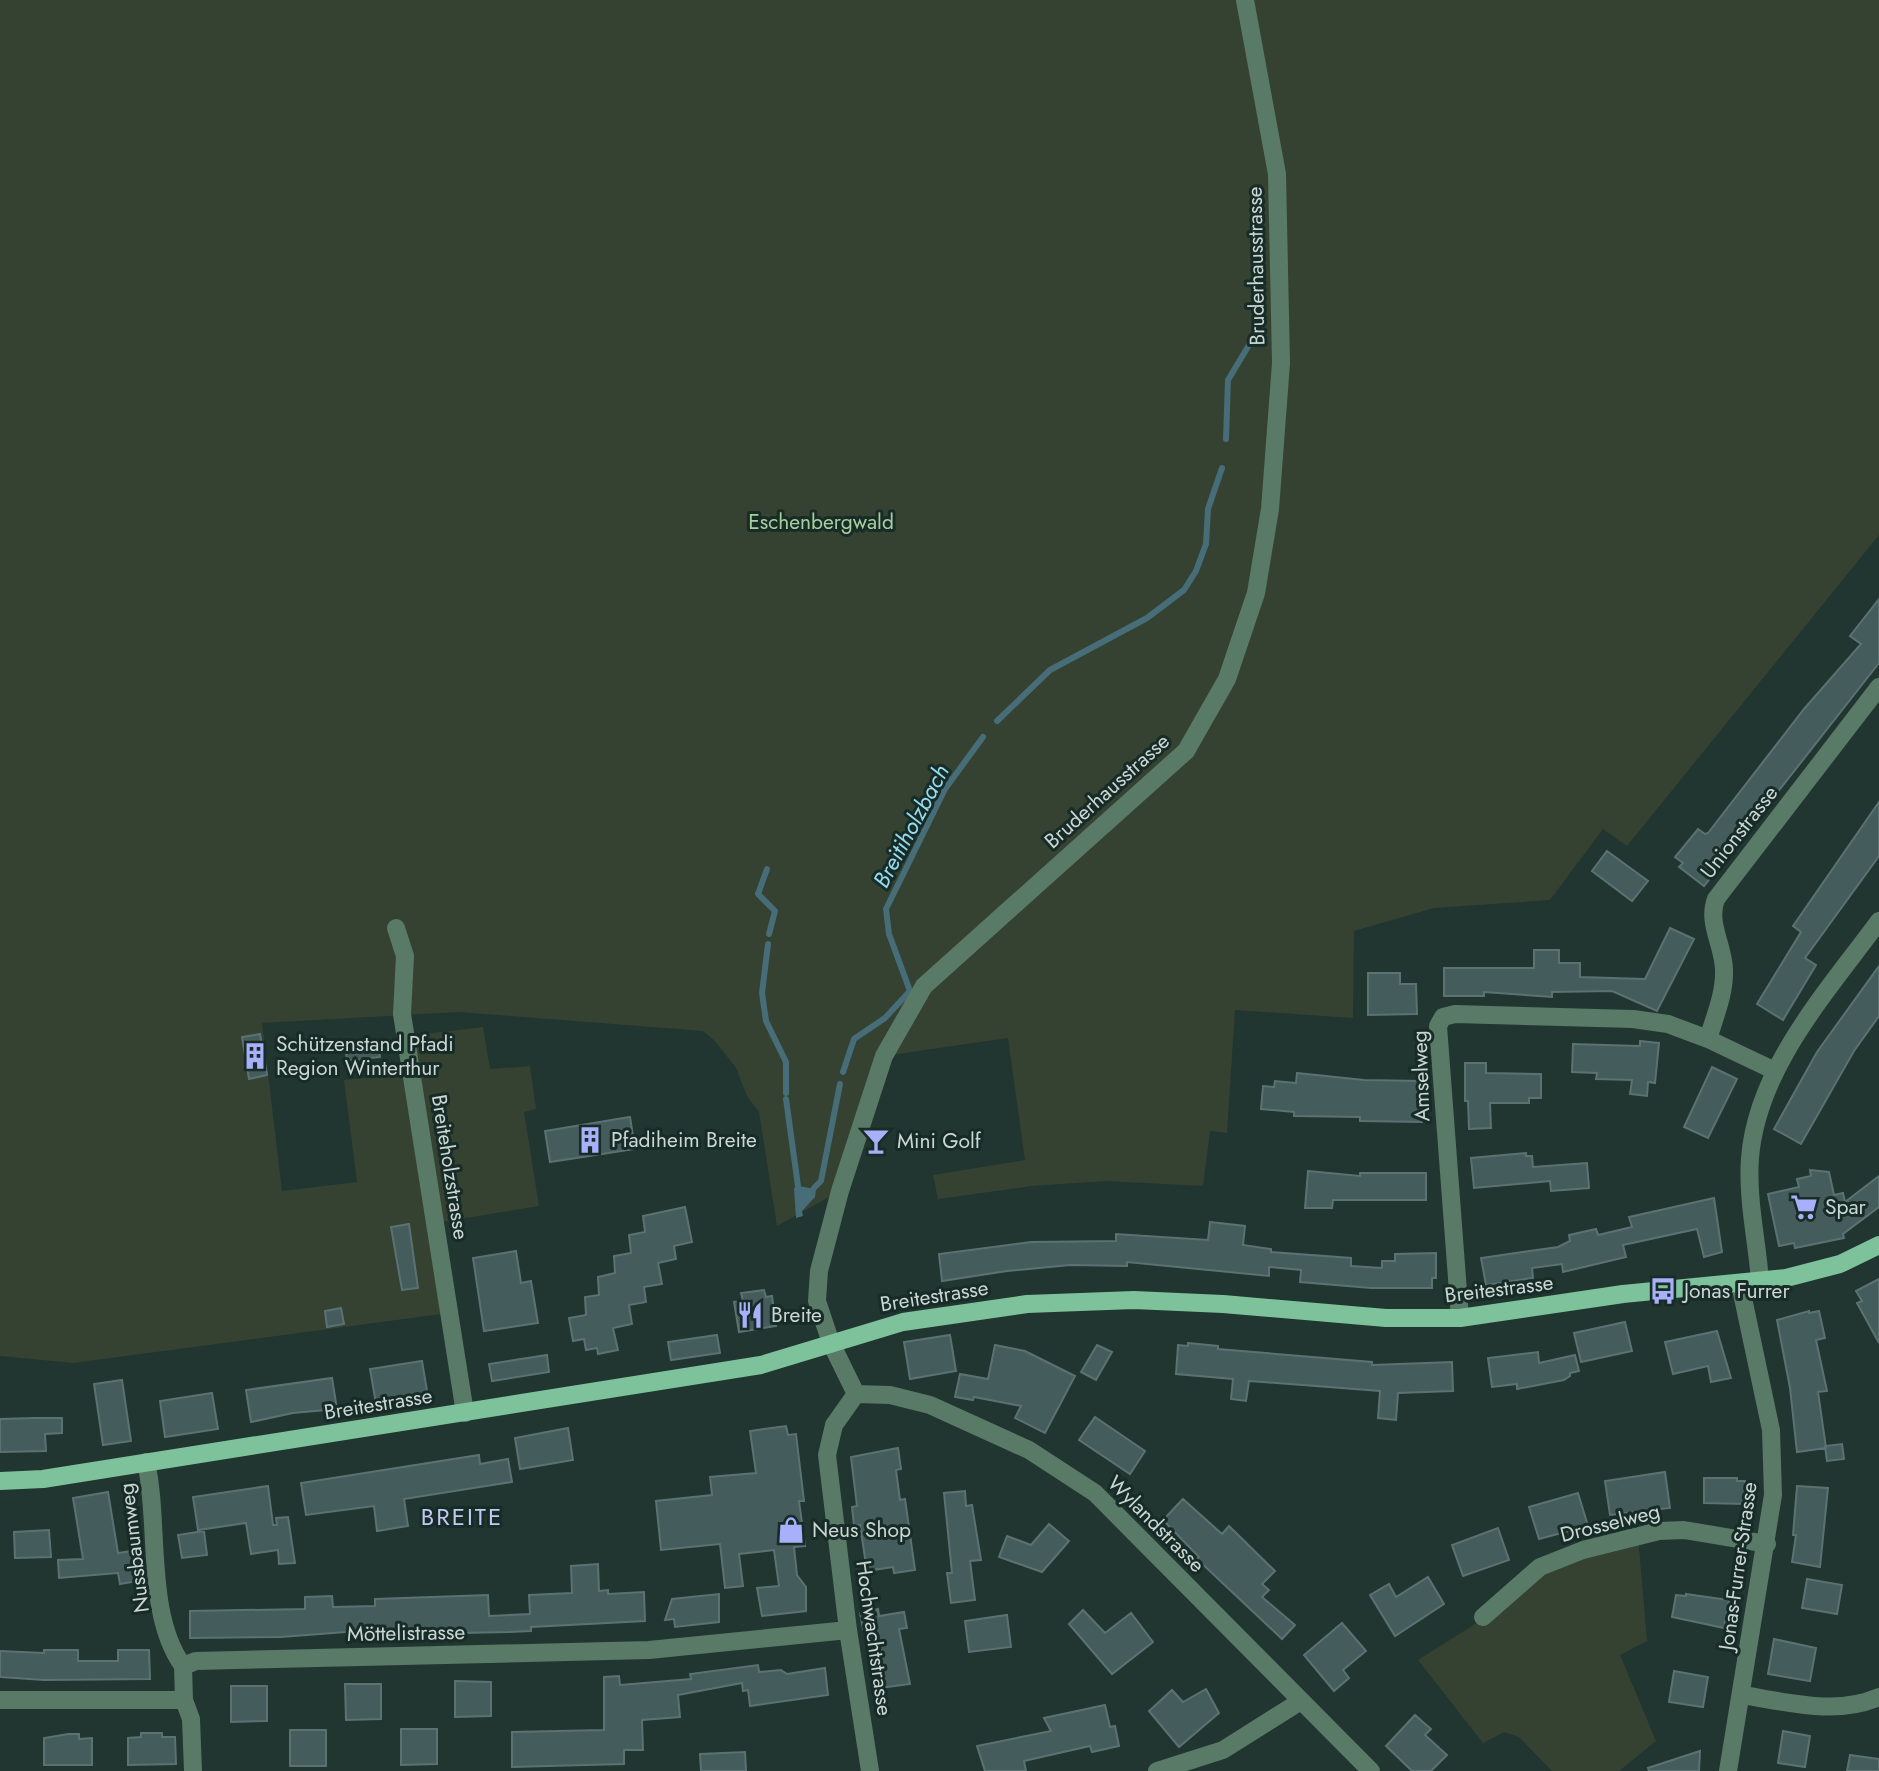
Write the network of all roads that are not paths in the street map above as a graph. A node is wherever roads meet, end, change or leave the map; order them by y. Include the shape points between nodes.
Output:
1 (1245, 0) edge
2 (1879, 687) edge
3 (1879, 921) edge
4 (396, 928) dead end
5 (1708, 1039) junction
6 (1773, 1070) junction
7 (1879, 1245) edge
8 (1760, 1282) junction
9 (1740, 1284) junction
10 (1460, 1318) junction
11 (831, 1343) junction
12 (856, 1394) junction
13 (465, 1413) junction
14 (146, 1462) junction
15 (0, 1480) edge
16 (1767, 1544) junction
17 (1483, 1617) dead end
18 (848, 1630) junction
19 (183, 1666) junction
20 (1742, 1695) junction
21 (1879, 1697) edge
22 (0, 1700) edge
23 (184, 1700) junction
24 (1301, 1701) junction
25 (193, 1771) edge
26 (870, 1771) edge
27 (1157, 1771) edge
28 (1371, 1771) edge
29 (1728, 1771) edge

1 - 11 street, Bruderhausstrasse via 1277,174 1281,363 1270,509 1256,593 1227,679 1186,751 924,986 897,1030 884,1056 840,1191 819,1271 817,1301
2 - 5 street, Unionstrasse via 1716,899 1711,912 1724,965 1723,988
3 - 6 street
4 - 13 street, Breiteholzstrasse via 405,956 402,1014
5 - 6 street
5 - 10 street, Amselweg via 1668,1024 1633,1019 1443,1017 1438,1026
6 - 8 street via 1756,1114 1750,1158
7 - 8 main road, Breitestrasse via 1825,1269
8 - 9 main road, Breitestrasse
9 - 10 main road, Breitestrasse via 1623,1294
9 - 16 street, Jonas-Furrer-Strasse via 1772,1440 1773,1495
10 - 11 main road, Breitestrasse via 1386,1318 1223,1304 1089,1300 903,1322
11 - 12 street, Bruderhausstrasse
11 - 13 main road, Breitestrasse via 761,1365
12 - 18 street, Hochwachtstrasse via 834,1425 827,1455
12 - 24 street, Wylandstrasse via 890,1395 930,1405 1029,1450 1095,1493
13 - 14 main road, Breitestrasse
14 - 15 main road, Breitestrasse via 43,1479
14 - 19 street, Nussbaumweg via 157,1587 173,1652
16 - 17 street, Drosselweg via 1684,1530 1659,1531 1583,1550 1540,1567
16 - 20 street, Jonas-Furrer-Strasse
18 - 19 street, Möttelistrasse via 649,1650 196,1661
18 - 26 street, Hochwachtstrasse
19 - 23 street
20 - 21 street via 1835,1708 1862,1705
20 - 29 street, Jonas-Furrer-Strasse
22 - 23 street
23 - 25 street via 191,1719
24 - 27 street via 1223,1750
24 - 28 street, Wylandstrasse

